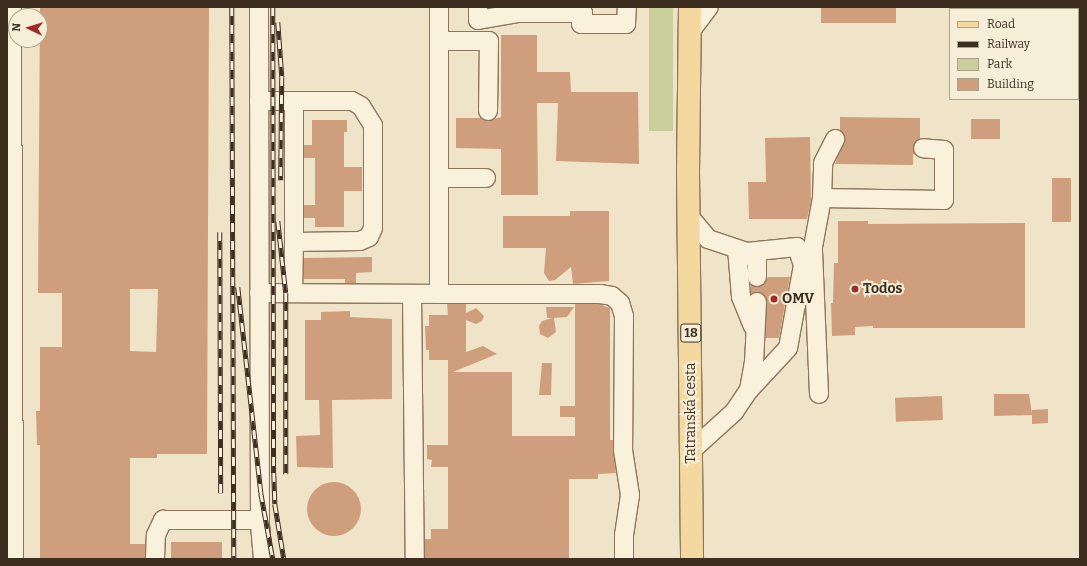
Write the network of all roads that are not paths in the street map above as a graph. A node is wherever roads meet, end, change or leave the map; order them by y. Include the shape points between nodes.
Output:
1 (12, 7) edge
2 (259, 7) edge
3 (439, 7) edge
4 (478, 7) edge
5 (690, 7) edge
6 (709, 7) edge
7 (517, 10) edge
8 (551, 10) edge
9 (583, 10) edge
10 (627, 10) edge
11 (690, 32) junction
12 (439, 40) junction
13 (259, 101) junction
14 (294, 101) junction
15 (488, 111) dead end
16 (835, 139) dead end
17 (923, 148) dead end
18 (439, 178) junction
19 (486, 178) dead end
20 (822, 198) junction
21 (689, 216) junction
22 (294, 242) junction
23 (805, 247) junction
24 (742, 250) junction
25 (757, 277) dead end
26 (259, 293) junction
27 (292, 293) junction
28 (412, 294) junction
29 (439, 294) junction
30 (757, 302) dead end
31 (756, 332) junction
32 (749, 390) junction
33 (819, 394) dead end
34 (692, 450) junction
35 (260, 520) junction
36 (14, 559) edge
37 (155, 559) edge
38 (263, 559) edge
39 (415, 559) edge
40 (624, 559) edge
41 (692, 559) edge

1 - 36 lane
2 - 13 lane
3 - 12 lane
4 - 7 lane via 478,20
5 - 11 main road, 18
6 - 11 lane
7 - 8 lane
8 - 9 lane
9 - 10 lane
11 - 21 main road, Tatranská cesta / 18
12 - 15 lane via 489,41
12 - 18 lane
13 - 14 lane
13 - 26 lane
14 - 22 lane
14 - 22 lane via 352,101 369,115 373,125 373,228 369,237 360,241
16 - 20 lane via 823,162
17 - 20 lane via 944,150 944,200
18 - 19 lane
18 - 29 lane
20 - 23 lane
21 - 24 lane via 708,239
21 - 34 main road, Tatranská cesta / 18
22 - 27 lane
23 - 24 lane
23 - 32 lane via 788,348
23 - 33 lane
24 - 25 lane via 757,261
24 - 31 lane via 741,297
26 - 27 lane
26 - 35 lane
27 - 28 lane
28 - 29 lane
28 - 39 lane
29 - 40 lane via 600,294 612,296 620,303 624,316 624,450 630,495 624,535
30 - 31 lane
31 - 32 lane
32 - 34 lane via 734,412
34 - 41 main road, Tatranská cesta / 18
35 - 37 lane via 163,520 156,535
35 - 38 lane

